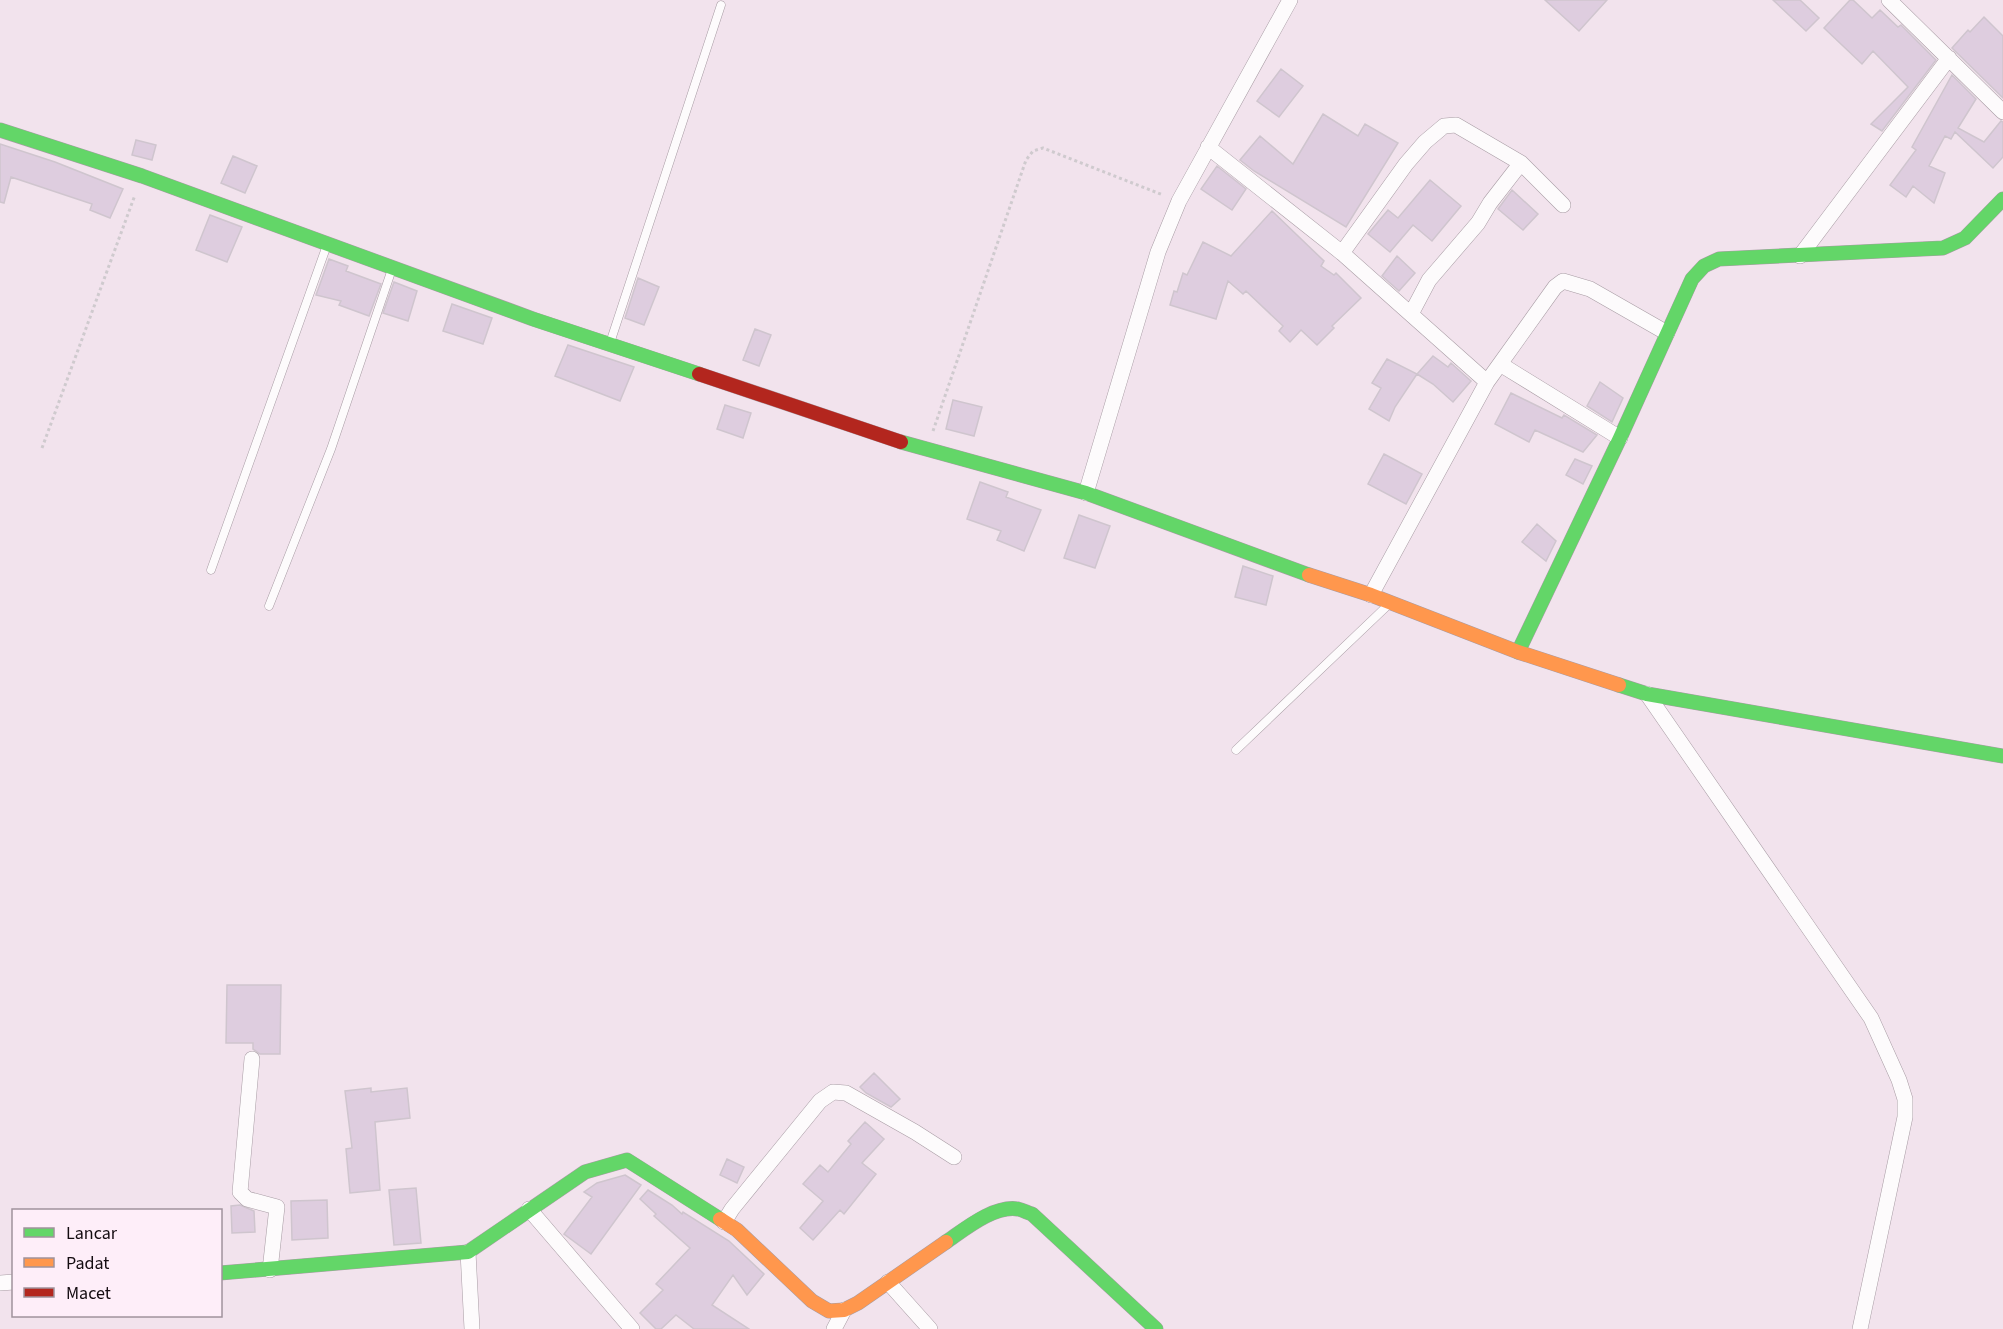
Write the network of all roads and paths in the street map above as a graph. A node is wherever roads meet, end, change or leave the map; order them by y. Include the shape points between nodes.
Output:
1 (1290, 0) edge
2 (1889, 0) edge
3 (721, 6) dead end
4 (1949, 58) junction
5 (2003, 112) edge
6 (0, 130) edge
7 (1208, 147) junction
8 (1521, 163) junction
9 (142, 176) junction
10 (2003, 199) edge
11 (1179, 201) junction
12 (1563, 205) dead end
13 (327, 244) junction
14 (1342, 253) junction
15 (1800, 256) junction
16 (393, 267) junction
17 (1411, 314) junction
18 (1667, 333) junction
19 (610, 343) junction
20 (1500, 364) junction
21 (1487, 382) junction
22 (1620, 438) junction
23 (42, 448) dead end
24 (926, 450) junction
25 (1086, 493) junction
26 (211, 570) dead end
27 (1371, 595) junction
28 (1390, 603) junction
29 (269, 606) dead end
30 (1518, 652) junction
31 (1647, 694) junction
32 (1236, 750) dead end
33 (2003, 756) edge
34 (252, 1059) dead end
35 (954, 1157) dead end
36 (529, 1209) junction
37 (724, 1222) junction
38 (468, 1252) junction
39 (270, 1270) junction
40 (222, 1273) edge
41 (888, 1282) junction
42 (844, 1310) junction
43 (472, 1329) edge
44 (632, 1329) edge
45 (834, 1329) edge
46 (930, 1329) edge
47 (1156, 1329) edge
48 (1860, 1329) edge

1 - 7 street
2 - 4 street
3 - 19 lane
4 - 5 street
4 - 15 street
6 - 9 street
7 - 11 street
7 - 14 street
8 - 12 street
8 - 14 street via 1456,124 1444,126 1406,164
8 - 17 street via 1478,223 1429,280
9 - 13 street
9 - 23 path
10 - 15 street via 1965,238 1943,248
11 - 24 path via 1043,148 1033,151 1026,160
11 - 25 street via 1158,252
13 - 16 street
13 - 26 lane
14 - 17 street
15 - 18 street via 1719,259 1704,266 1692,279
16 - 19 street
16 - 29 lane via 331,449
17 - 21 street
18 - 20 street via 1590,289 1563,281
18 - 22 street
19 - 24 street
20 - 21 street
20 - 22 street
21 - 27 street
22 - 30 street
24 - 25 street
25 - 27 street
27 - 28 street
28 - 30 street
28 - 32 lane
30 - 31 street
31 - 33 street
31 - 48 street via 1871,1018 1899,1080 1905,1117
34 - 39 street via 240,1192 247,1199 277,1207
35 - 37 street via 846,1093 833,1092 812,1110
36 - 37 street via 585,1172 627,1160
36 - 38 street
36 - 44 street
37 - 42 street via 812,1301 829,1311
38 - 39 street
38 - 43 street
39 - 40 street
41 - 42 street
41 - 46 street
41 - 47 street via 982,1219 1017,1209 1032,1214
42 - 45 street

